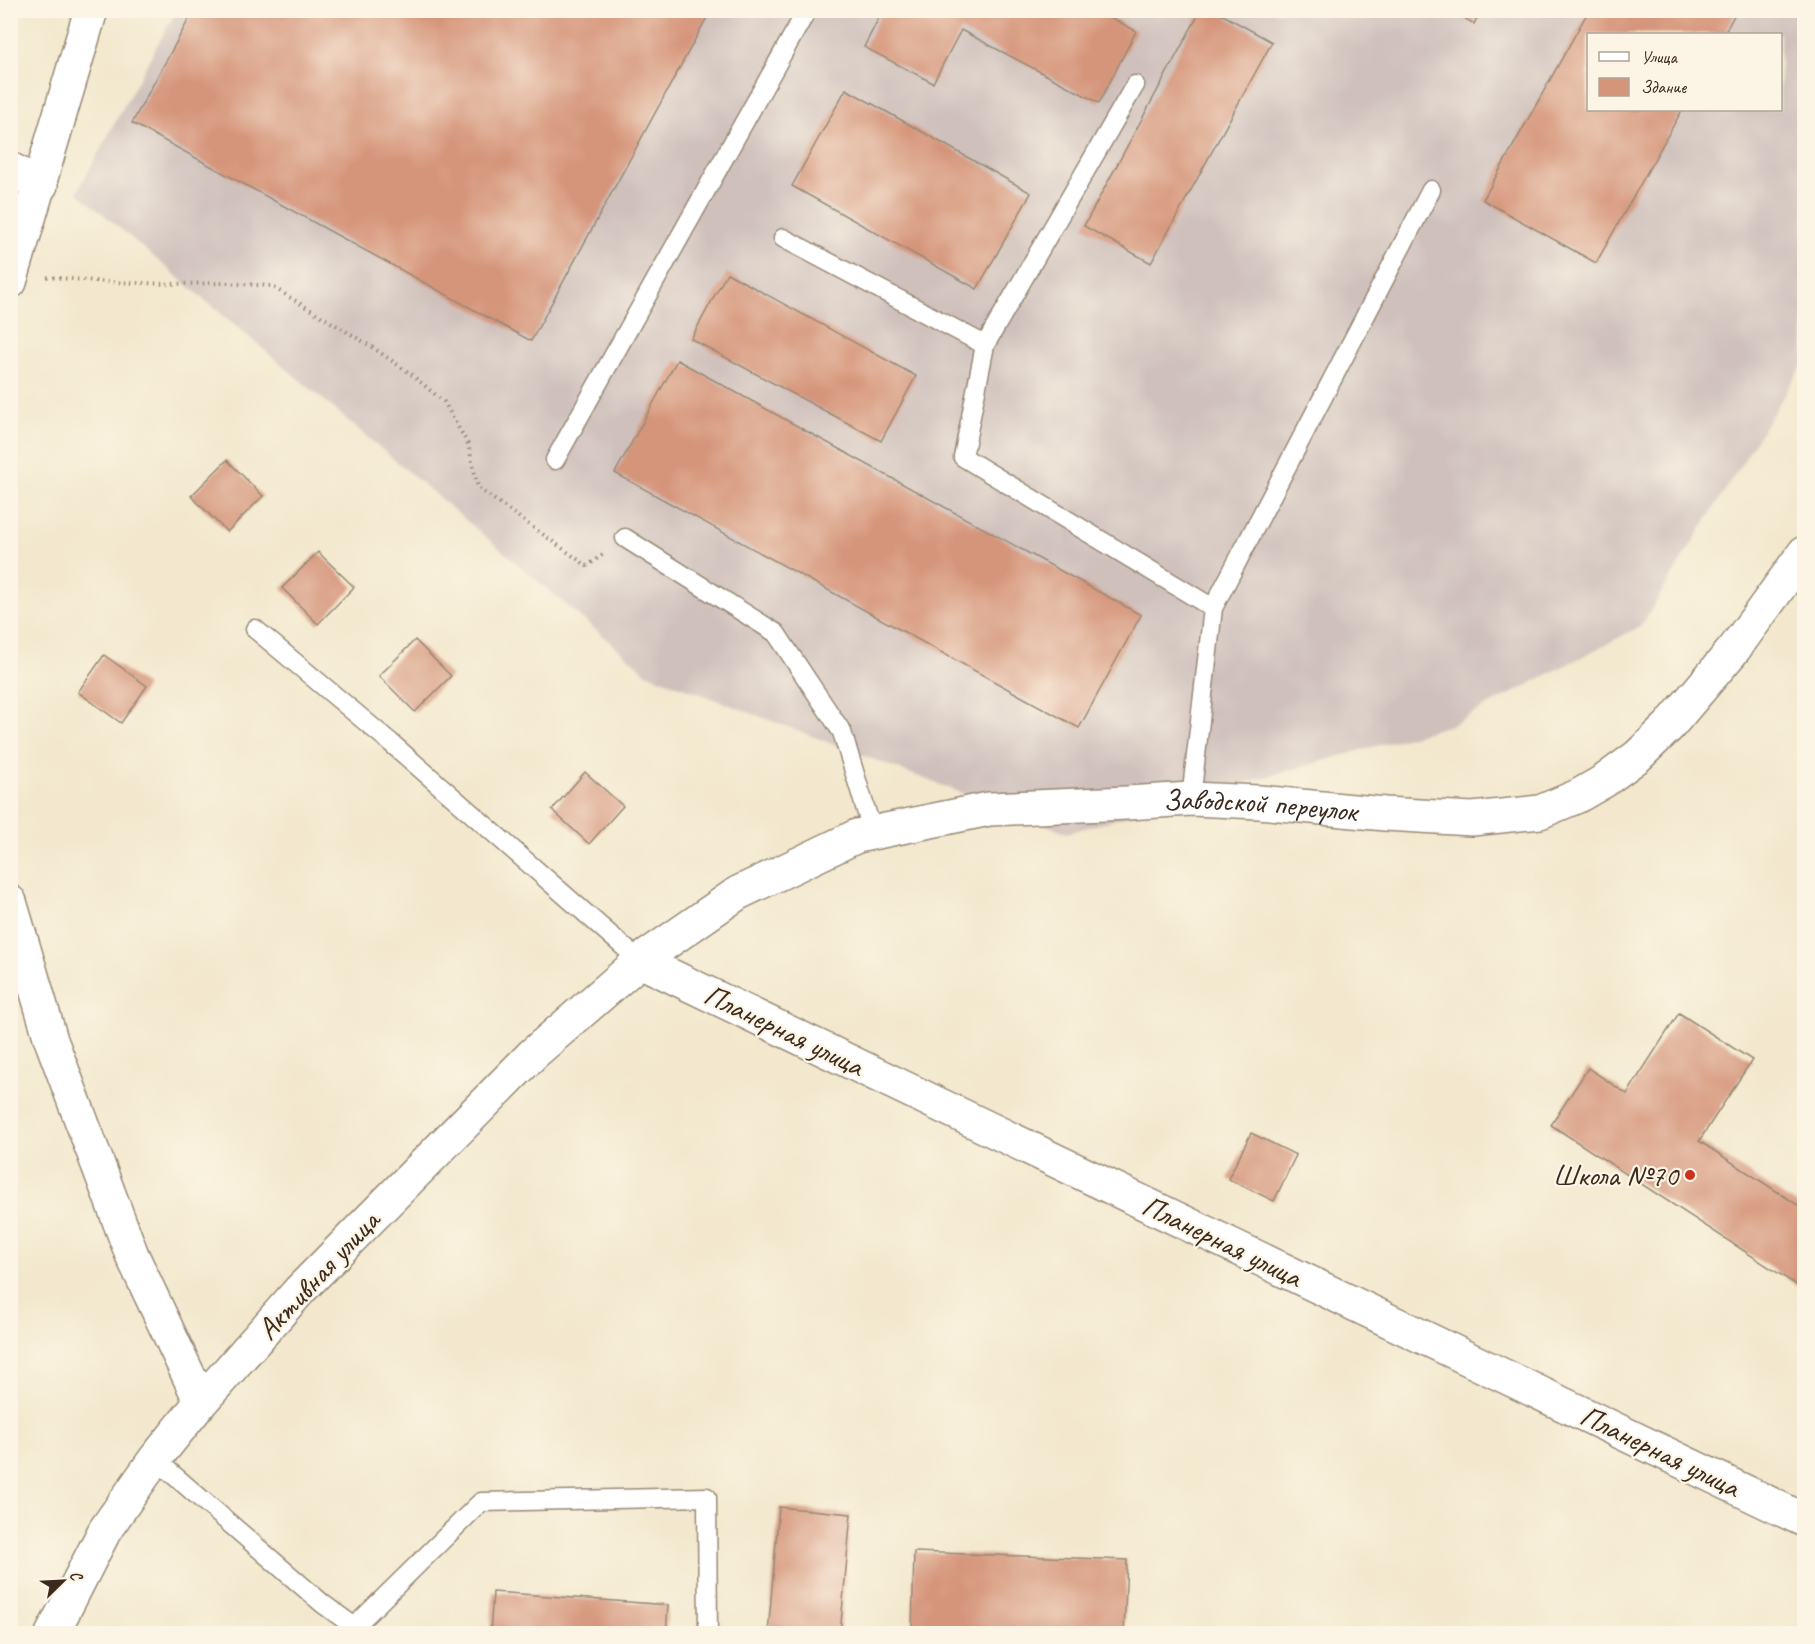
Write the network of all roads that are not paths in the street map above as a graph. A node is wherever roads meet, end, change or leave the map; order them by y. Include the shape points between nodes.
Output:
1 (91, 10) edge
2 (807, 10) edge
3 (1135, 85) dead end
4 (10, 169) edge
5 (41, 185) junction
6 (1431, 189) dead end
7 (783, 238) dead end
8 (12, 278) edge
9 (985, 345) junction
10 (555, 460) dead end
11 (625, 538) road end
12 (1804, 553) edge
13 (1214, 608) junction
14 (255, 629) dead end
15 (1191, 799) junction
16 (873, 832) junction
17 (10, 902) edge
18 (640, 961) junction
19 (201, 1402) junction
20 (155, 1459) junction
21 (1804, 1520) edge
22 (358, 1630) edge
23 (52, 1634) edge
24 (708, 1634) edge

1 - 5 main road
2 - 10 lane
3 - 9 lane
4 - 5 main road
5 - 8 main road
6 - 13 lane
7 - 9 lane
9 - 13 lane via 963,457
11 - 16 lane via 776,633 842,732
12 - 15 main road, Заводской переулок via 1735,648 1669,726 1604,781 1540,812 1472,819
13 - 15 lane
14 - 18 lane
15 - 16 main road, Заводской переулок via 989,809
16 - 18 main road, Заводской переулок via 856,836 738,893
17 - 19 main road via 51,1040 132,1255
18 - 19 main road, Активная улица via 533,1054 300,1290
18 - 21 main road, Планерная улица
19 - 20 main road, Активная улица
20 - 22 lane
20 - 23 main road, Активная улица via 105,1530
22 - 24 lane via 481,1502 707,1497

